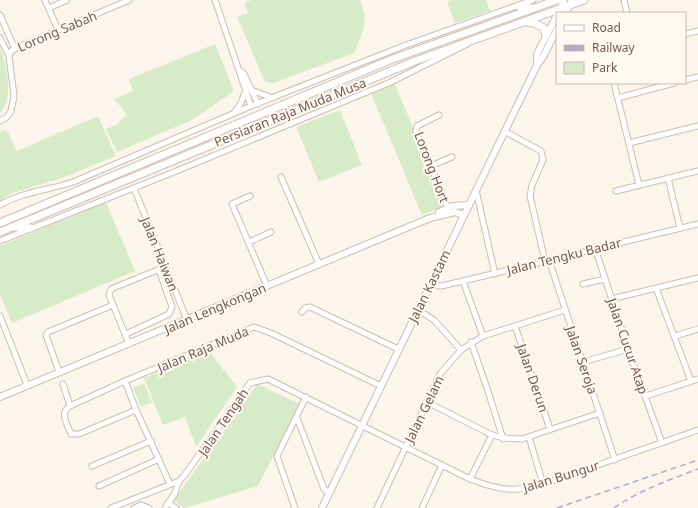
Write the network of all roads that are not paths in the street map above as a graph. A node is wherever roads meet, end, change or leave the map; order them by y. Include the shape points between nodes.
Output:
1 (45, 0) edge
2 (67, 0) edge
3 (129, 0) edge
4 (215, 0) edge
5 (534, 0) edge
6 (557, 0) edge
7 (584, 0) edge
8 (624, 0) edge
9 (569, 2) edge
10 (518, 6) junction
11 (49, 8) junction
12 (534, 8) junction
13 (560, 12) edge
14 (627, 12) edge
15 (556, 13) edge
16 (0, 15) edge
17 (556, 19) edge
18 (523, 22) junction
19 (58, 30) junction
20 (698, 30) edge
21 (556, 31) edge
22 (686, 34) edge
23 (546, 36) junction
24 (0, 38) edge
25 (474, 39) junction
26 (15, 49) junction
27 (9, 56) junction
28 (537, 64) junction
29 (698, 78) edge
30 (686, 80) edge
31 (614, 84) edge
32 (670, 84) edge
33 (249, 90) junction
34 (274, 98) junction
35 (618, 98) junction
36 (258, 104) junction
37 (251, 106) junction
38 (233, 114) junction
39 (439, 115) dead end
40 (0, 121) edge
41 (698, 126) edge
42 (504, 132) junction
43 (629, 142) junction
44 (452, 157) dead end
45 (431, 166) junction
46 (698, 171) edge
47 (281, 177) dead end
48 (668, 178) junction
49 (639, 185) junction
50 (134, 188) junction
51 (476, 190) junction
52 (616, 191) dead end
53 (250, 196) dead end
54 (0, 205) edge
55 (468, 205) junction
56 (448, 208) junction
57 (463, 215) junction
58 (430, 218) junction
59 (0, 224) edge
60 (698, 225) edge
61 (13, 227) junction
62 (31, 228) junction
63 (680, 228) junction
64 (0, 232) edge
65 (271, 232) dead end
66 (0, 241) edge
67 (249, 242) junction
68 (595, 248) junction
69 (547, 260) junction
70 (319, 264) junction
71 (165, 267) junction
72 (159, 270) junction
73 (495, 274) junction
74 (698, 278) edge
75 (605, 279) junction
76 (463, 281) junction
77 (583, 284) dead end
78 (267, 286) junction
79 (429, 286) junction
80 (656, 288) junction
81 (611, 298) junction
82 (113, 305) junction
83 (418, 310) junction
84 (565, 310) junction
85 (302, 312) dead end
86 (0, 316) edge
87 (187, 320) junction
88 (515, 326) junction
89 (698, 329) edge
90 (126, 334) junction
91 (483, 336) junction
92 (674, 336) junction
93 (470, 342) junction
94 (129, 344) junction
95 (398, 349) junction
96 (628, 349) junction
97 (461, 350) junction
98 (583, 362) junction
99 (59, 372) junction
100 (698, 379) edge
101 (125, 381) junction
102 (691, 381) junction
103 (63, 384) dead end
104 (27, 385) junction
105 (381, 386) junction
106 (646, 396) junction
107 (0, 397) edge
108 (306, 397) junction
109 (427, 402) junction
110 (70, 406) junction
111 (136, 410) junction
112 (600, 413) junction
113 (297, 418) junction
114 (362, 424) junction
115 (550, 429) junction
116 (698, 430) edge
117 (492, 435) junction
118 (529, 437) junction
119 (503, 439) junction
120 (151, 441) junction
121 (662, 443) junction
122 (406, 446) junction
123 (160, 459) junction
124 (615, 460) junction
125 (442, 465) junction
126 (92, 466) dead end
127 (470, 479) junction
128 (179, 481) junction
129 (170, 484) junction
130 (544, 484) junction
131 (99, 486) dead end
132 (329, 493) junction
133 (166, 506) edge
134 (111, 508) edge
135 (134, 508) edge
136 (149, 508) edge
137 (176, 508) edge
138 (295, 508) edge
139 (322, 508) edge
140 (376, 508) edge
141 (422, 508) edge

1 - 11 street
2 - 11 street
3 - 19 street, Lorong Sabah
4 - 33 street
5 - 10 street
6 - 12 main road, Persiaran Raja Muda Musa
7 - 9 main road, Persiaran Raja Muda Musa
8 - 14 street
9 - 13 main road, Persiaran Raja Muda Musa
10 - 12 main road
10 - 34 street via 406,45
11 - 19 street
12 - 59 main road, Persiaran Raja Muda Musa via 390,60
15 - 18 main road, Persiaran Raja Muda Musa
16 - 26 street
17 - 23 street, Jalan Kastam
18 - 23 main road via 534,23 544,28
18 - 25 main road, Persiaran Raja Muda Musa
19 - 26 street, Lorong Sabah
20 - 22 street
21 - 28 street, Jalan Kastam
23 - 28 street, Jalan Kastam via 537,54
24 - 27 street
25 - 50 street via 460,49 391,82
25 - 61 main road, Persiaran Raja Muda Musa via 261,123
26 - 27 street, Lorong Sabah
27 - 40 street via 14,96 11,111
28 - 42 street, Jalan Kastam
29 - 30 street
31 - 35 street
32 - 35 street
33 - 34 street
33 - 36 street
33 - 37 street
33 - 38 street
34 - 36 street
35 - 43 street
36 - 37 street
37 - 38 street
38 - 54 street via 73,182 15,197
39 - 45 street, Lorong Hort via 417,126 416,131
41 - 43 street
42 - 51 street, Jalan Kastam
42 - 69 street, Jalan Seroja via 541,151 543,155 530,196
43 - 49 street
44 - 45 street
45 - 56 street, Lorong Hort
46 - 48 street
47 - 70 street
48 - 49 street
48 - 63 street
49 - 52 street
50 - 62 street
50 - 71 street, Jalan Haiwan
51 - 55 street, Jalan Kastam
51 - 73 street
53 - 67 street via 232,204
55 - 56 street, Jalan Lengkongan
55 - 57 street, Jalan Kastam
56 - 58 street, Jalan Lengkongan
57 - 58 street, Jalan Lengkongan via 454,212
57 - 79 street, Jalan Kastam
58 - 70 street, Jalan Lengkongan
60 - 63 street, Jalan Tengku Badar
61 - 62 main road
61 - 64 main road, Persiaran Raja Muda Musa
62 - 66 street
63 - 68 street, Jalan Tengku Badar
65 - 67 street
67 - 78 street
68 - 69 street, Jalan Tengku Badar
68 - 75 street, Jalan Cucur Atap
69 - 73 street, Jalan Tengku Badar
69 - 84 street, Jalan Seroja
70 - 78 street, Jalan Lengkongan
71 - 72 street
71 - 87 street, Jalan Haiwan
72 - 82 street via 113,288 109,295
72 - 90 street via 172,311
73 - 76 street, Jalan Tengku Badar
74 - 80 street
75 - 77 street
75 - 81 street, Jalan Cucur Atap
76 - 79 street, Jalan Tengku Badar
76 - 91 street
78 - 87 street, Jalan Lengkongan
79 - 83 street, Jalan Kastam
80 - 81 street
80 - 92 street
81 - 96 street, Jalan Cucur Atap
82 - 90 street
82 - 99 street via 46,334
83 - 95 street, Jalan Kastam
83 - 97 street via 434,320
84 - 88 street, Jalan Gelam
84 - 98 street, Jalan Seroja
85 - 95 street via 310,307
86 - 104 street
87 - 94 street, Jalan Lengkongan
88 - 91 street, Jalan Gelam
88 - 115 street, Jalan Derun
89 - 92 street
90 - 94 street
91 - 93 street, Jalan Gelam
92 - 102 street
93 - 97 street, Jalan Gelam
93 - 119 street via 477,356
94 - 99 street, Jalan Lengkongan
95 - 105 street, Jalan Kastam
96 - 98 street
96 - 106 street, Jalan Cucur Atap
97 - 109 street, Jalan Gelam via 440,374
98 - 112 street, Jalan Seroja
99 - 104 street, Jalan Lengkongan
100 - 102 street
101 - 105 street, Jalan Raja Muda via 254,327
101 - 110 street, Jalan Raja Muda
101 - 111 street
102 - 106 street
103 - 110 street
104 - 107 street, Jalan Lengkongan
105 - 114 street, Jalan Kastam
106 - 121 street, Jalan Cucur Atap
108 - 113 street
108 - 114 street, Jalan Tengah
108 - 128 street, Jalan Tengah via 268,379 250,383 192,468
109 - 117 street
109 - 122 street, Jalan Gelam
110 - 111 street via 63,416 71,434 79,434
111 - 120 street
112 - 115 street
112 - 124 street, Jalan Seroja
113 - 132 street via 324,489
113 - 138 street via 278,456
114 - 122 street, Jalan Bungur
114 - 132 street, Jalan Kastam
115 - 118 street
116 - 121 street, Jalan Bungur
117 - 119 street
117 - 127 street
118 - 119 street
118 - 130 street
120 - 123 street
120 - 126 street
121 - 124 street, Jalan Bungur
122 - 125 street, Jalan Bungur
122 - 140 street, Jalan Gelam
123 - 129 street
123 - 131 street
124 - 130 street, Jalan Bungur
125 - 127 street, Jalan Bungur
125 - 141 street
127 - 130 street, Jalan Bungur via 507,490 524,490
128 - 129 street, Jalan Tengah
128 - 133 street, Jalan Tengah
129 - 134 street, Jalan Tengah
132 - 139 street, Jalan Kastam
133 - 137 street
135 - 136 street via 141,505

